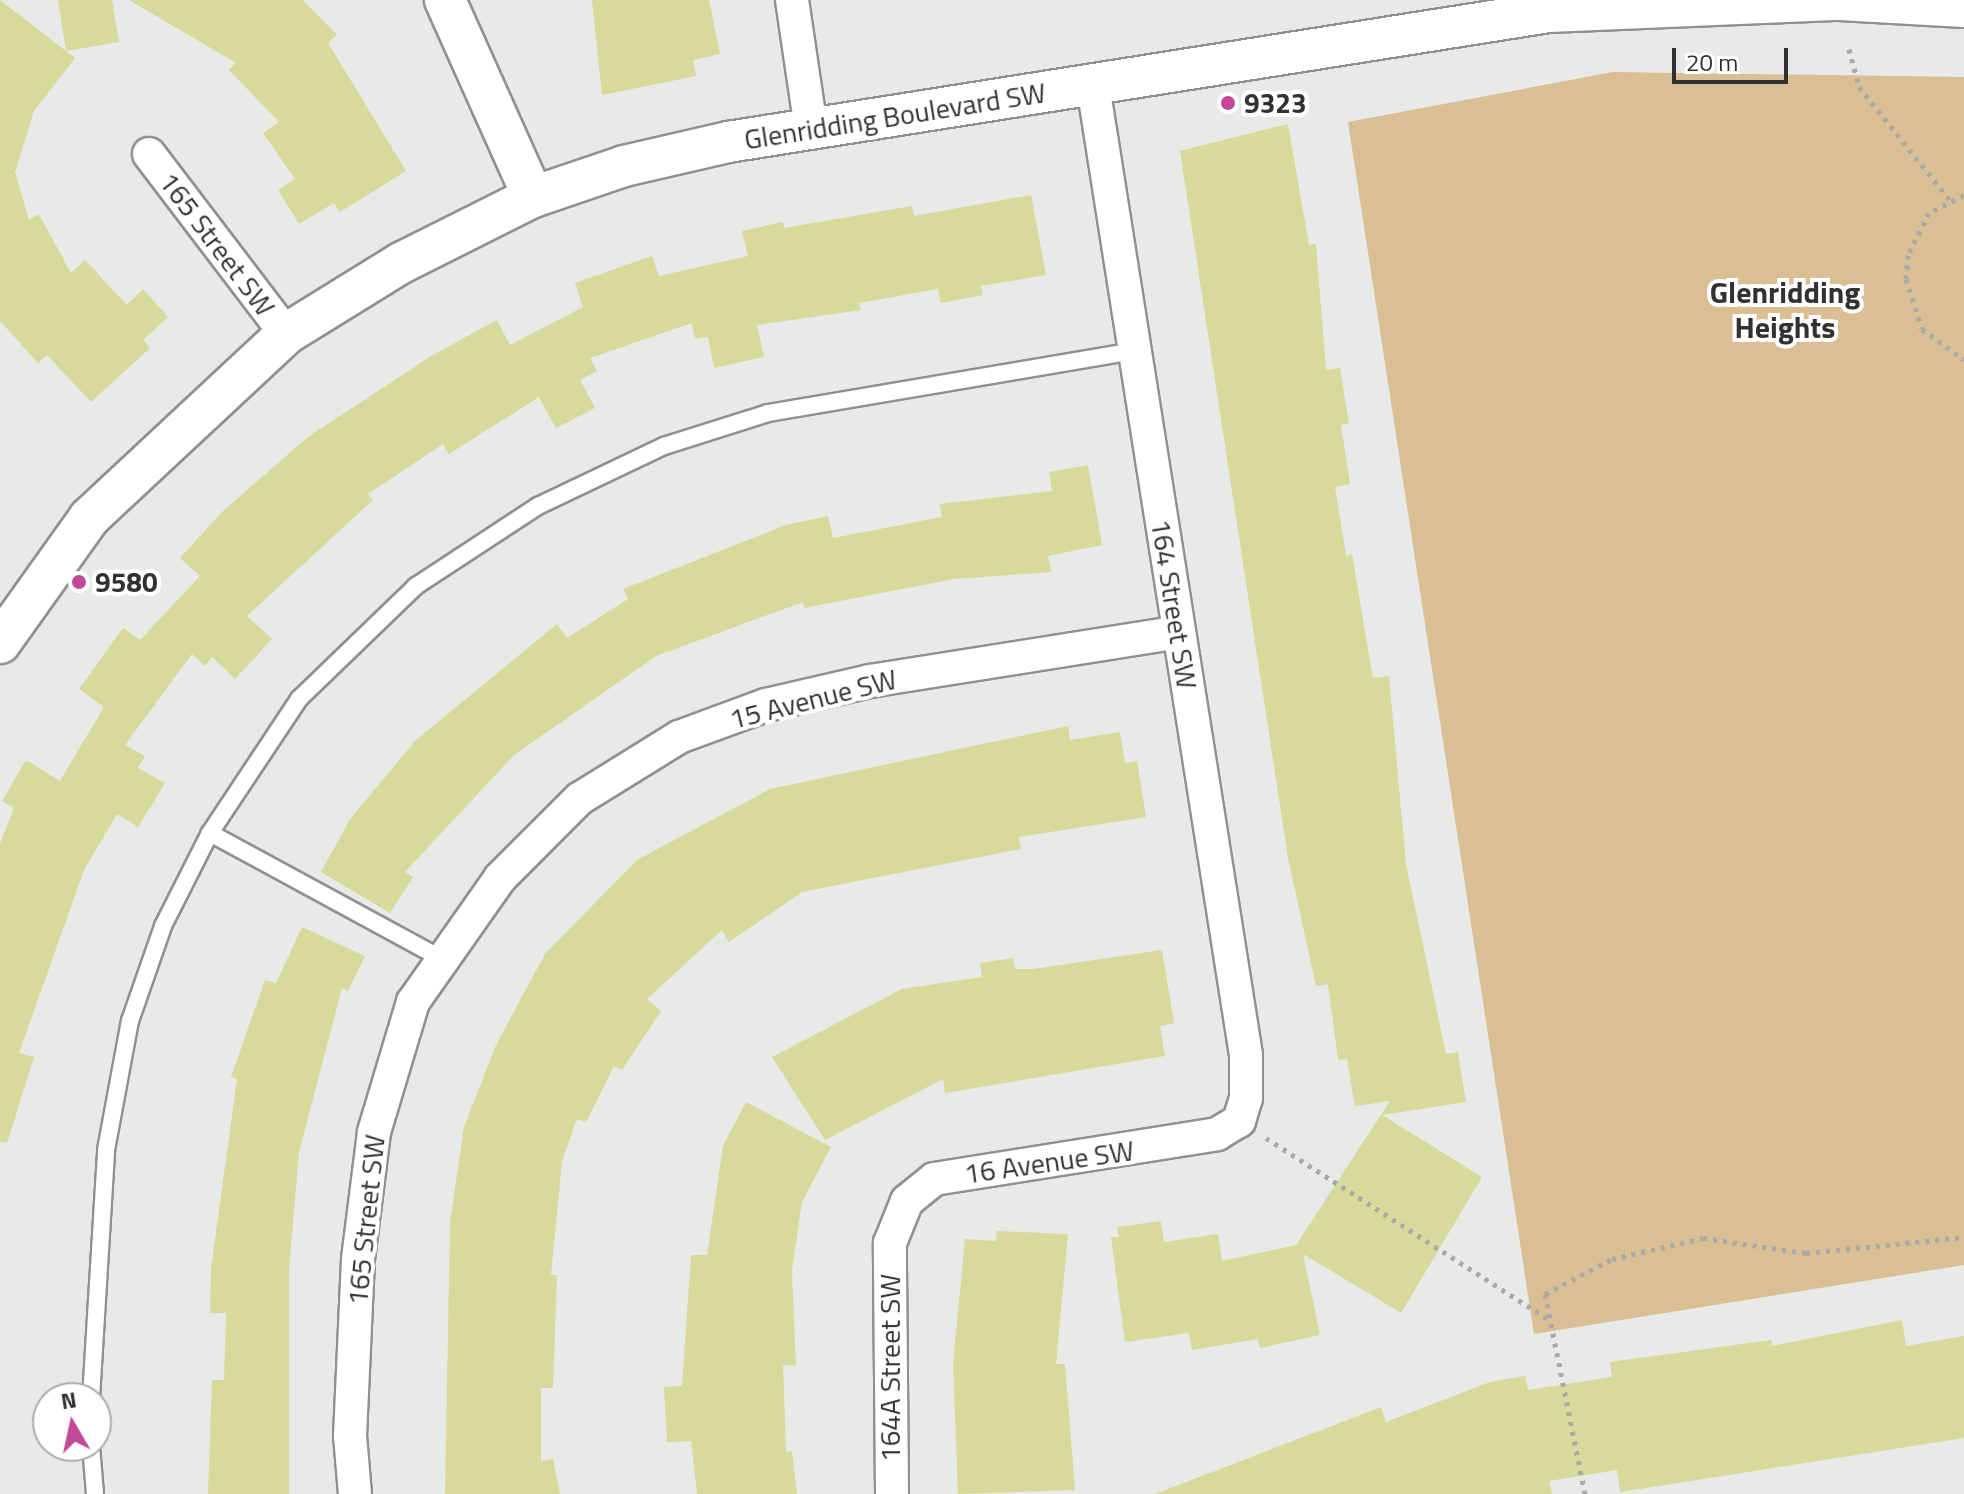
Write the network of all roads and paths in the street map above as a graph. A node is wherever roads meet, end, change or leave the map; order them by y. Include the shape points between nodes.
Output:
1 (445, 0) edge
2 (792, 0) edge
3 (1964, 7) edge
4 (1849, 49) dead end
5 (1093, 86) junction
6 (811, 129) junction
7 (149, 154) dead end
8 (1964, 195) edge
9 (533, 197) junction
10 (1950, 200) junction
11 (286, 334) junction
12 (1136, 351) junction
13 (1964, 360) edge
14 (1178, 632) junction
15 (0, 643) edge
16 (210, 833) junction
17 (442, 959) junction
18 (1239, 1121) junction
19 (1964, 1237) edge
20 (890, 1243) joint
21 (1550, 1320) junction
22 (92, 1382) edge
23 (92, 1462) edge
24 (95, 1494) edge
25 (355, 1494) edge
26 (892, 1494) edge
27 (1585, 1494) edge

1 - 9 street
2 - 6 street
3 - 5 street, Glenridding Boulevard SW via 1840,0 1622,5
4 - 10 path via 1859,87
5 - 6 street, Glenridding Boulevard SW
5 - 12 street, 164 Street SW
6 - 9 street, Glenridding Boulevard SW via 624,166
7 - 11 street, 165 Street SW
8 - 10 path
9 - 11 street, Glenridding Boulevard SW via 401,263
10 - 13 path via 1917,232 1906,279 1922,329
11 - 15 street, Glenridding Boulevard SW via 89,518
12 - 14 street, 164 Street SW
12 - 16 lane via 768,413 664,446 538,506 416,586 299,699
14 - 17 street, 15 Avenue SW via 870,681 766,705 679,737 579,799 500,878
14 - 18 street, 164 Street SW via 1246,1055
16 - 17 lane
16 - 22 lane via 163,926 130,1021 106,1150
17 - 25 street, 165 Street SW via 413,1002 374,1132 358,1259 350,1436
18 - 20 street, 16 Avenue SW via 1193,1140 934,1179 907,1201
18 - 21 path
19 - 21 path via 1806,1253 1703,1238 1612,1259 1545,1294
20 - 26 street, 164A Street SW
21 - 27 path
23 - 24 lane

